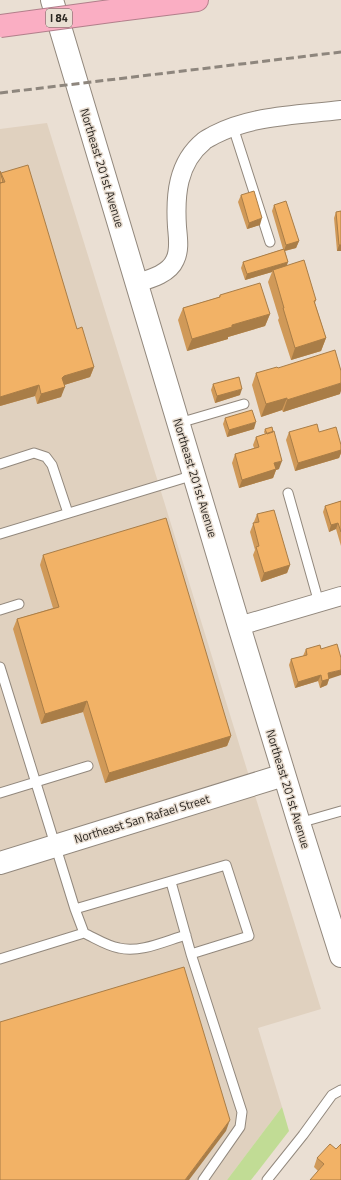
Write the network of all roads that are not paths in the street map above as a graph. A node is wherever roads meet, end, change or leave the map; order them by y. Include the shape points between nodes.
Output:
1 (52, 0) edge
2 (197, 0) edge
3 (0, 26) edge
4 (341, 110) edge
5 (233, 126) junction
6 (270, 242) dead end
7 (137, 283) junction
8 (244, 404) dead end
9 (179, 423) junction
10 (0, 464) edge
11 (194, 476) junction
12 (288, 493) dead end
13 (68, 513) junction
14 (0, 534) edge
15 (341, 596) edge
16 (319, 603) junction
17 (19, 604) dead end
18 (0, 610) edge
19 (239, 626) junction
20 (0, 668) edge
21 (88, 766) dead end
22 (284, 775) junction
23 (35, 782) junction
24 (0, 793) edge
25 (341, 810) edge
26 (299, 823) junction
27 (55, 846) junction
28 (0, 863) edge
29 (171, 882) junction
30 (75, 909) junction
31 (84, 933) junction
32 (186, 935) junction
33 (192, 954) junction
34 (341, 956) edge
35 (0, 959) edge
36 (341, 1090) edge
37 (203, 1180) edge
38 (267, 1180) edge

1 - 7 street, Northeast 201st Avenue
2 - 3 highway, I 84, bridge
4 - 5 street via 251,121
5 - 6 lane
5 - 7 street via 204,141 190,156 177,187 175,208 178,248 175,261 156,276
7 - 9 street, Northeast 201st Avenue
8 - 9 lane
9 - 11 street, Northeast 201st Avenue
10 - 13 lane via 34,454 46,457 52,465
11 - 13 lane
11 - 19 street, Northeast 201st Avenue
12 - 16 lane
13 - 14 lane
15 - 16 street
16 - 19 street
17 - 18 lane
19 - 22 street, Northeast 201st Avenue
20 - 23 lane
21 - 23 lane
22 - 26 street, Northeast 201st Avenue
22 - 27 street, Northeast San Rafael Street
23 - 24 lane
23 - 27 lane
25 - 26 lane
26 - 34 street, Northeast 201st Avenue
27 - 28 street, Northeast San Rafael Street
27 - 30 lane
29 - 30 lane
29 - 32 lane
29 - 33 lane via 226,865 249,936
30 - 31 lane
31 - 32 lane via 117,948 130,950
31 - 35 lane
32 - 33 lane
33 - 37 lane via 242,1112 240,1127
36 - 38 lane via 332,1095

